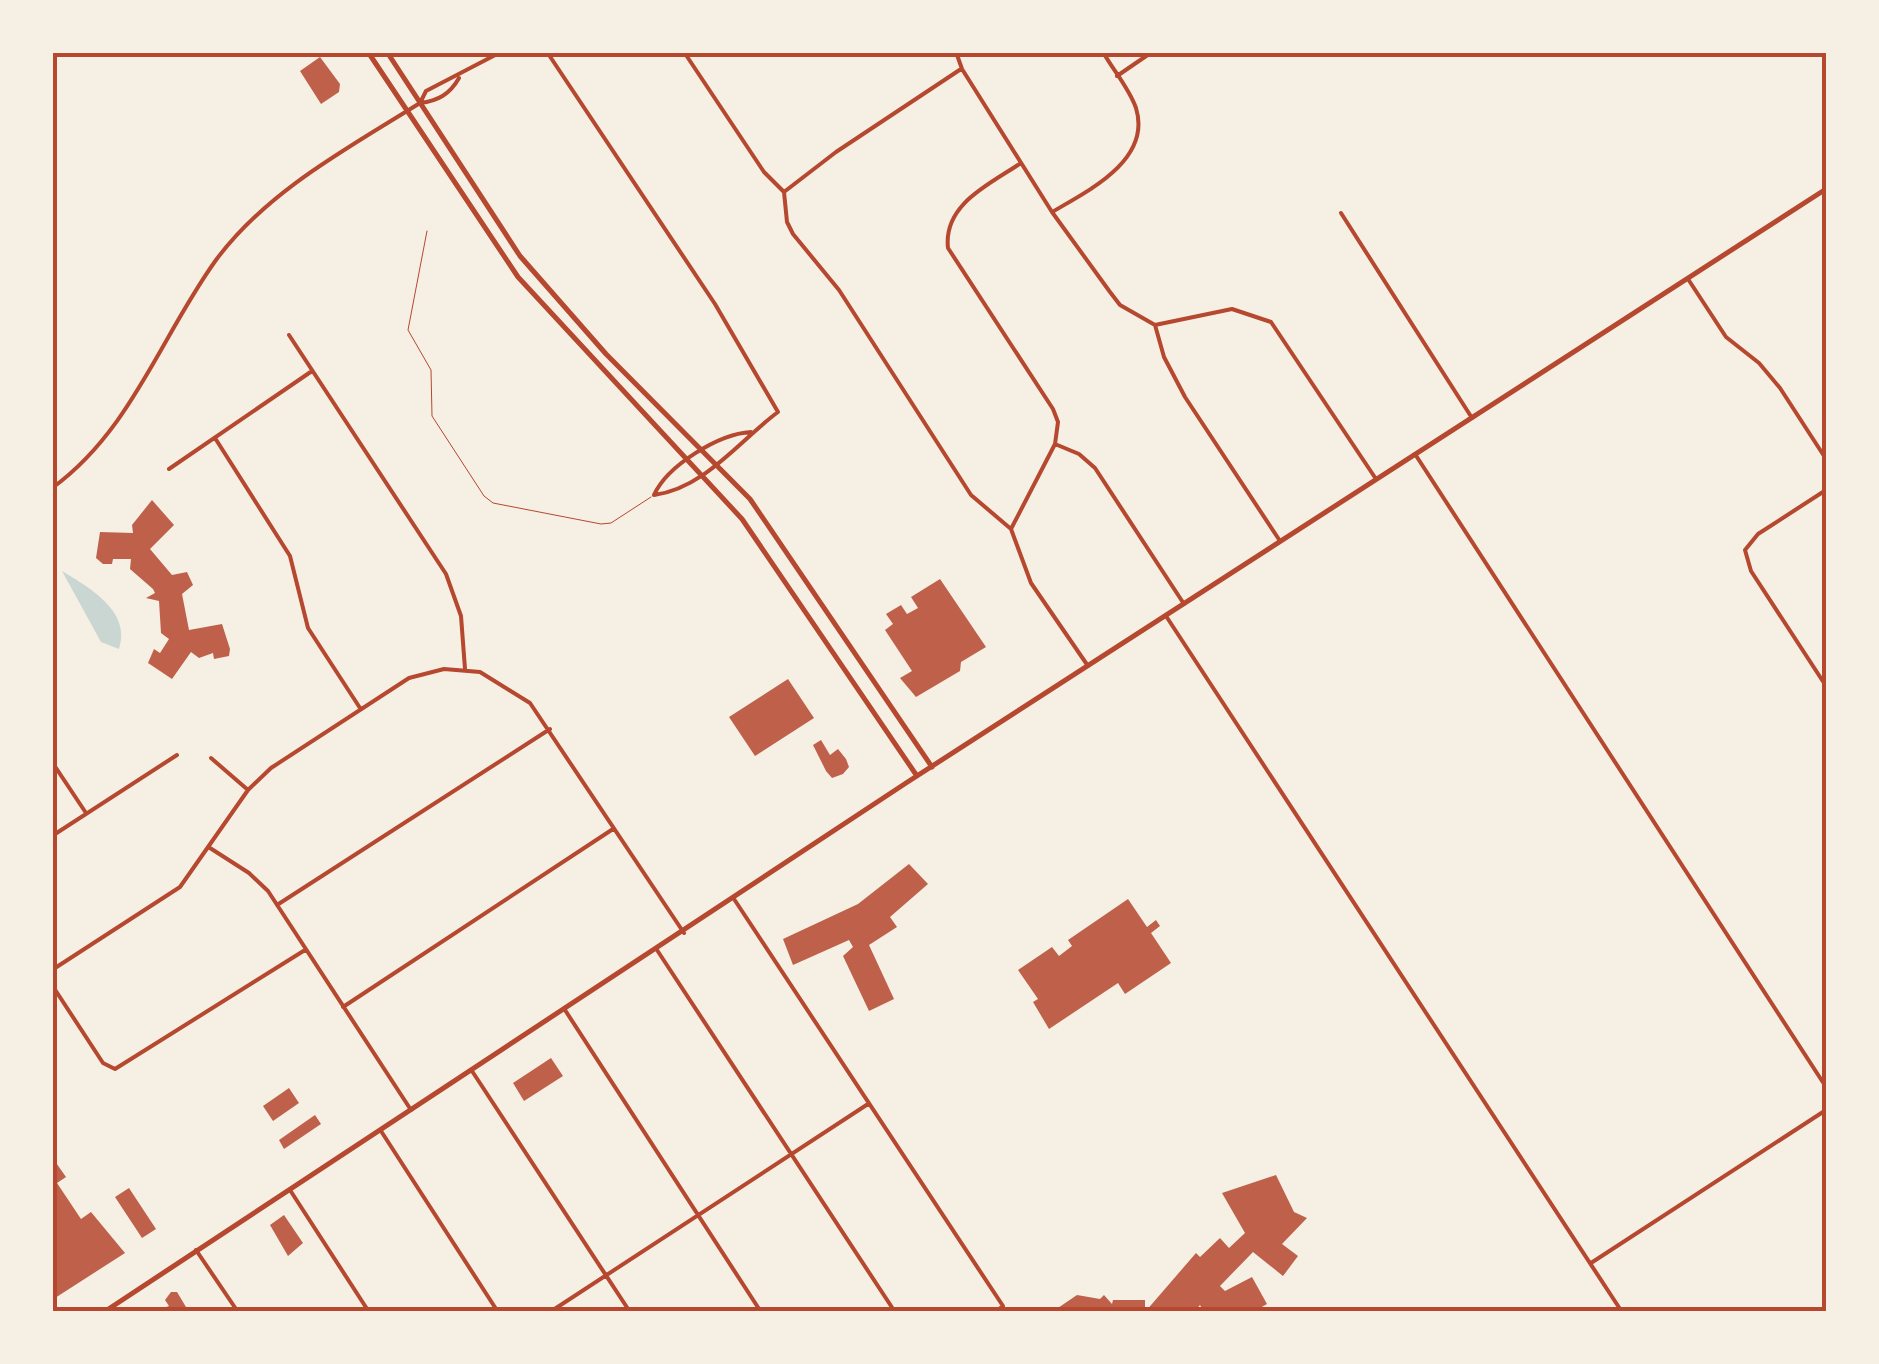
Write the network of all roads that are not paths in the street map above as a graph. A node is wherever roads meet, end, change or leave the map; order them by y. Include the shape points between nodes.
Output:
1 (368, 52) edge
2 (387, 52) edge
3 (501, 52) edge
4 (547, 52) edge
5 (684, 52) edge
6 (956, 52) edge
7 (1102, 52) edge
8 (1152, 52) edge
9 (962, 68) junction
10 (1117, 76) junction
11 (459, 78) junction
12 (420, 103) junction
13 (406, 111) junction
14 (1021, 163) junction
15 (1826, 190) edge
16 (784, 192) junction
17 (1052, 212) junction
18 (1341, 213) dead end
19 (428, 231) dead end
20 (1688, 279) junction
21 (1155, 325) junction
22 (289, 335) dead end
23 (312, 371) junction
24 (1472, 418) junction
25 (750, 432) junction
26 (215, 438) junction
27 (1055, 444) junction
28 (705, 450) junction
29 (1414, 454) junction
30 (1826, 459) edge
31 (690, 460) junction
32 (718, 463) junction
33 (168, 468) dead end
34 (702, 473) junction
35 (1376, 479) junction
36 (52, 488) edge
37 (1826, 490) edge
38 (654, 495) junction
39 (1011, 529) junction
40 (1280, 540) junction
41 (1184, 604) junction
42 (1166, 616) junction
43 (1088, 666) junction
44 (464, 669) junction
45 (1826, 686) edge
46 (360, 708) junction
47 (550, 729) junction
48 (178, 754) dead end
49 (210, 758) dead end
50 (52, 762) edge
51 (932, 766) junction
52 (917, 776) junction
53 (248, 790) junction
54 (86, 813) junction
55 (613, 830) junction
56 (52, 836) edge
57 (210, 848) junction
58 (734, 899) junction
59 (277, 905) junction
60 (684, 933) junction
61 (306, 950) junction
62 (657, 950) junction
63 (52, 970) edge
64 (52, 985) edge
65 (343, 1007) junction
66 (565, 1010) junction
67 (472, 1071) junction
68 (1826, 1086) edge
69 (868, 1104) junction
70 (411, 1110) junction
71 (1826, 1110) edge
72 (380, 1130) junction
73 (790, 1154) junction
74 (289, 1190) junction
75 (698, 1216) junction
76 (196, 1250) junction
77 (1591, 1263) junction
78 (606, 1274) junction
79 (106, 1311) edge
80 (238, 1312) edge
81 (369, 1312) edge
82 (498, 1312) edge
83 (550, 1312) edge
84 (630, 1312) edge
85 (761, 1312) edge
86 (894, 1312) edge
87 (995, 1312) edge
88 (1622, 1312) edge

1 - 13 street
2 - 12 street
3 - 11 street
4 - 25 street via 769,392 778,412
5 - 16 street
6 - 9 street
7 - 10 street
8 - 10 street
9 - 14 street
9 - 16 street
10 - 17 street via 1136,108 1133,146 1110,175
11 - 12 street via 437,85
11 - 12 street via 434,102
12 - 13 street
12 - 28 street via 520,256 606,354
13 - 31 street via 518,277
13 - 36 street via 270,202 238,233 116,422
14 - 17 street
14 - 27 street via 959,208 948,248 1053,409
15 - 20 street
16 - 39 street via 793,234 839,290 970,495
17 - 21 street via 1120,304
18 - 24 street
19 - 38 lane via 408,330 431,370 432,416 484,496 601,524
20 - 24 street
20 - 30 street via 1726,337 1780,388
21 - 35 street via 1232,309 1271,322
21 - 40 street via 1185,396
22 - 23 street
23 - 26 street
23 - 44 street via 446,574 461,616
24 - 29 street
25 - 28 street
25 - 32 street via 739,450
26 - 33 street
26 - 46 street via 290,556 308,628
27 - 39 street
27 - 41 street via 1095,468
28 - 31 street
28 - 32 street
29 - 35 street
29 - 68 street
31 - 34 street
31 - 38 street via 660,480
32 - 34 street
32 - 51 street
34 - 38 street
34 - 52 street via 770,554
35 - 40 street
37 - 45 street via 1758,534 1745,550 1751,570
39 - 43 street via 1031,583
40 - 41 street
41 - 42 street
42 - 43 street
42 - 77 street
43 - 51 street
44 - 46 street via 410,678
44 - 47 street via 517,692
46 - 53 street
47 - 55 street
47 - 59 street
48 - 54 street
49 - 53 street
50 - 54 street
51 - 52 street
52 - 58 street
53 - 57 street
54 - 56 street
55 - 60 street
55 - 65 street
57 - 59 street via 249,872
57 - 63 street via 165,899
58 - 60 street
58 - 69 street
59 - 61 street
60 - 62 street
61 - 64 street via 115,1069 103,1064
61 - 65 street
62 - 66 street
62 - 73 street
65 - 70 street
66 - 67 street
66 - 75 street
67 - 70 street
67 - 78 street
69 - 73 street
69 - 87 street via 1003,1306
70 - 72 street
71 - 77 street
72 - 74 street
72 - 82 street
73 - 75 street
73 - 86 street
74 - 76 street
74 - 81 street
75 - 78 street
75 - 85 street
76 - 79 street
76 - 80 street
77 - 88 street
78 - 83 street
78 - 84 street

